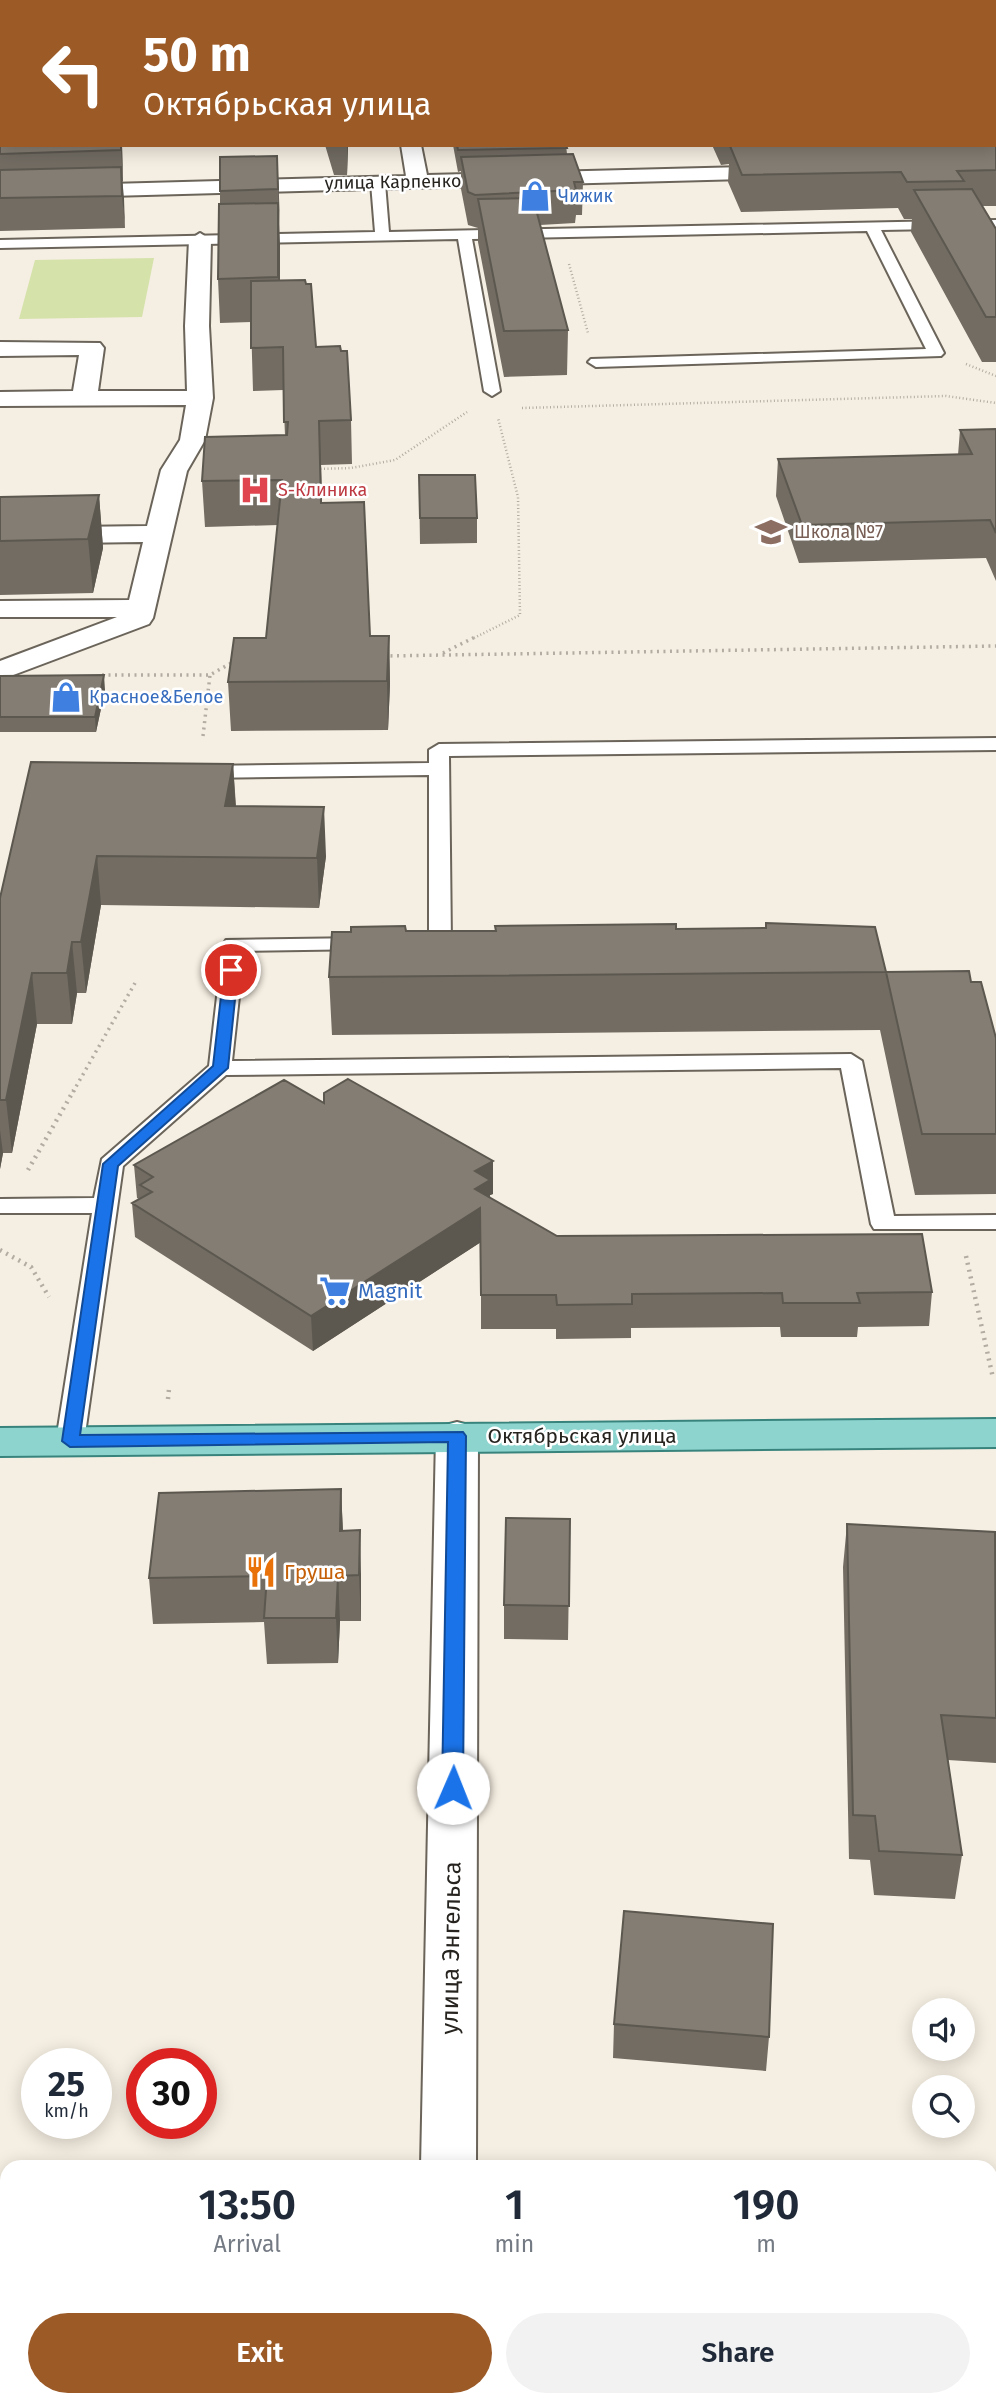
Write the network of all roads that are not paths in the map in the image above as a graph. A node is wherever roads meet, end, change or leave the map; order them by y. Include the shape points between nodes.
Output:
1 (411, 147) edge
2 (796, 172) edge
3 (418, 182) junction
4 (378, 183) junction
5 (0, 193) edge
6 (996, 224) edge
7 (872, 226) junction
8 (464, 235) junction
9 (382, 236) junction
10 (200, 240) junction
11 (0, 244) edge
12 (0, 349) edge
13 (596, 362) road end
14 (492, 391) road end
15 (201, 398) junction
16 (0, 399) edge
17 (84, 400) junction
18 (159, 534) junction
19 (0, 536) edge
20 (141, 608) junction
21 (0, 609) edge
22 (0, 671) edge
23 (996, 744) edge
24 (439, 769) junction
25 (199, 772) edge
26 (220, 1068) junction
27 (104, 1205) junction
28 (4, 1206) edge
29 (996, 1222) edge
30 (996, 1433) edge
31 (457, 1436) junction
32 (70, 1441) junction
33 (0, 1442) edge
34 (448, 2160) edge

1 - 3 street
2 - 3 street, улица Карпенко
3 - 4 street, улица Карпенко
4 - 5 street, улица Карпенко
4 - 9 lane
6 - 7 lane
7 - 8 lane
7 - 13 lane via 936,352
8 - 9 lane
8 - 14 lane
9 - 10 lane
10 - 11 lane
10 - 15 street via 197,328
12 - 17 street via 92,348
15 - 17 street
15 - 18 street via 186,460 174,470
16 - 17 street
18 - 19 street
18 - 20 street
20 - 21 street
20 - 22 street via 139,618
23 - 24 lane via 439,750
24 - 25 lane
24 - 26 lane via 440,943 234,945
26 - 27 lane via 111,1164
26 - 29 lane via 851,1060 883,1224
27 - 28 lane
27 - 32 lane
30 - 31 main road, Октябрьская улица
31 - 32 main road, Октябрьская улица
31 - 34 street, улица Энгельса
32 - 33 main road, Октябрьская улица

